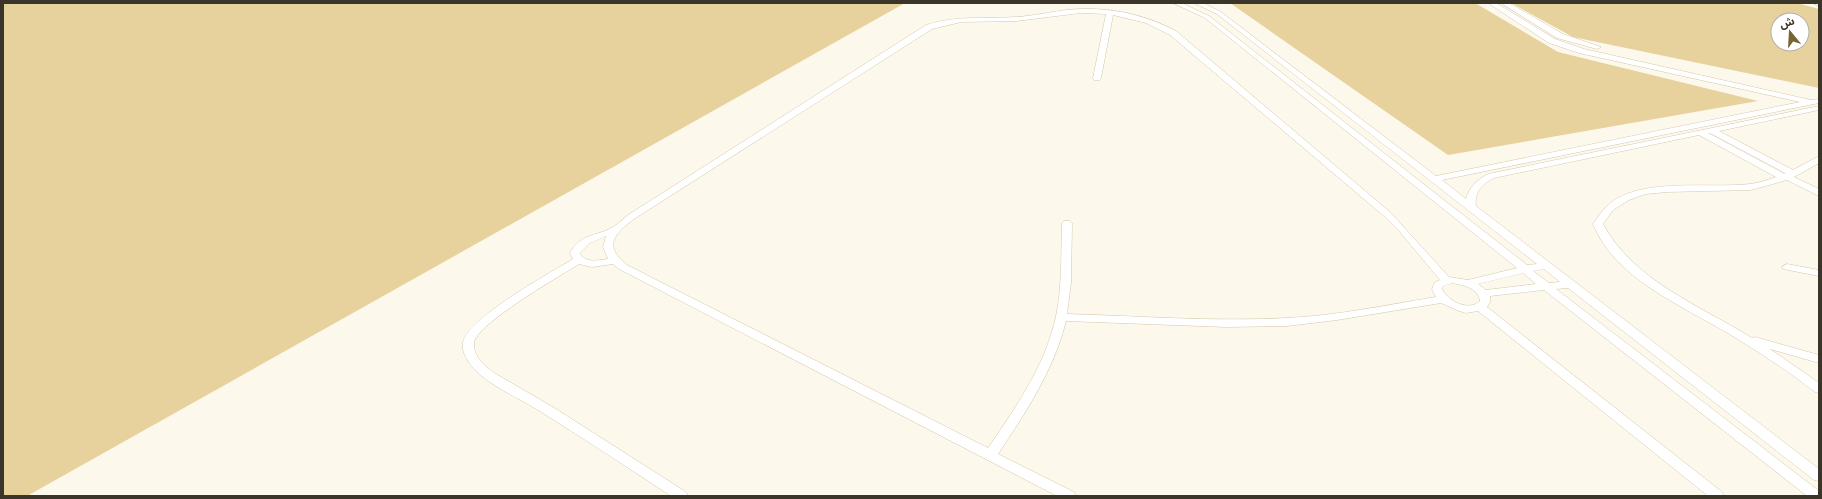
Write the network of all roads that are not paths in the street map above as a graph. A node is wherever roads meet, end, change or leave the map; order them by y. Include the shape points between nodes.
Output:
1 (1176, 3) edge
2 (1491, 3) edge
3 (1504, 3) edge
4 (1816, 3) edge
5 (1203, 4) edge
6 (1819, 4) edge
7 (1110, 12) junction
8 (1097, 78) dead end
9 (1818, 103) edge
10 (1712, 130) junction
11 (1701, 133) junction
12 (1819, 159) edge
13 (1789, 176) junction
14 (1434, 179) junction
15 (1819, 193) edge
16 (1471, 208) junction
17 (1067, 223) dead end
18 (614, 230) junction
19 (578, 260) junction
20 (614, 261) junction
21 (1548, 265) junction
22 (1787, 267) dead end
23 (1525, 269) junction
24 (1819, 273) edge
25 (1446, 280) junction
26 (1468, 283) junction
27 (1572, 284) junction
28 (1546, 286) junction
29 (1483, 294) junction
30 (1443, 299) junction
31 (1480, 308) junction
32 (1061, 317) junction
33 (1744, 337) junction
34 (1819, 359) edge
35 (1819, 389) edge
36 (990, 455) junction
37 (1819, 476) edge
38 (681, 496) edge
39 (1069, 496) edge
40 (1717, 496) edge
41 (1816, 496) edge

1 - 23 street via 1207,17
2 - 9 street via 1552,40 1582,51
3 - 9 street via 1560,36 1587,45
4 - 6 street
5 - 14 street via 1220,13
7 - 8 street
7 - 18 street via 1077,11 1022,19 956,20 929,27
7 - 25 street via 1143,19 1173,33 1387,214
9 - 10 street
9 - 14 street
10 - 11 street
10 - 13 street
11 - 13 street
11 - 16 street via 1491,176 1480,182 1473,190 1470,198
12 - 13 street
13 - 15 street
13 - 33 street via 1763,184 1736,188 1648,192 1621,200 1603,215 1598,224 1609,246 1632,269
14 - 16 street
16 - 21 street
17 - 32 street via 1067,274
18 - 19 street via 580,245 575,253
18 - 20 street via 607,246
19 - 20 street via 589,264
19 - 38 street via 492,316 475,330 469,339 468,347 473,360 491,377 606,446
20 - 36 street
21 - 23 street
21 - 27 street
22 - 24 street
23 - 26 street
23 - 28 street
25 - 26 street
25 - 30 street via 1437,286
26 - 29 street
27 - 28 street
27 - 37 street
28 - 29 street
28 - 41 street
29 - 31 street via 1485,302
30 - 31 street via 1461,308
30 - 32 street via 1287,322 1226,323
31 - 40 street
32 - 36 street via 1041,375
33 - 34 street
33 - 35 street
36 - 39 street

